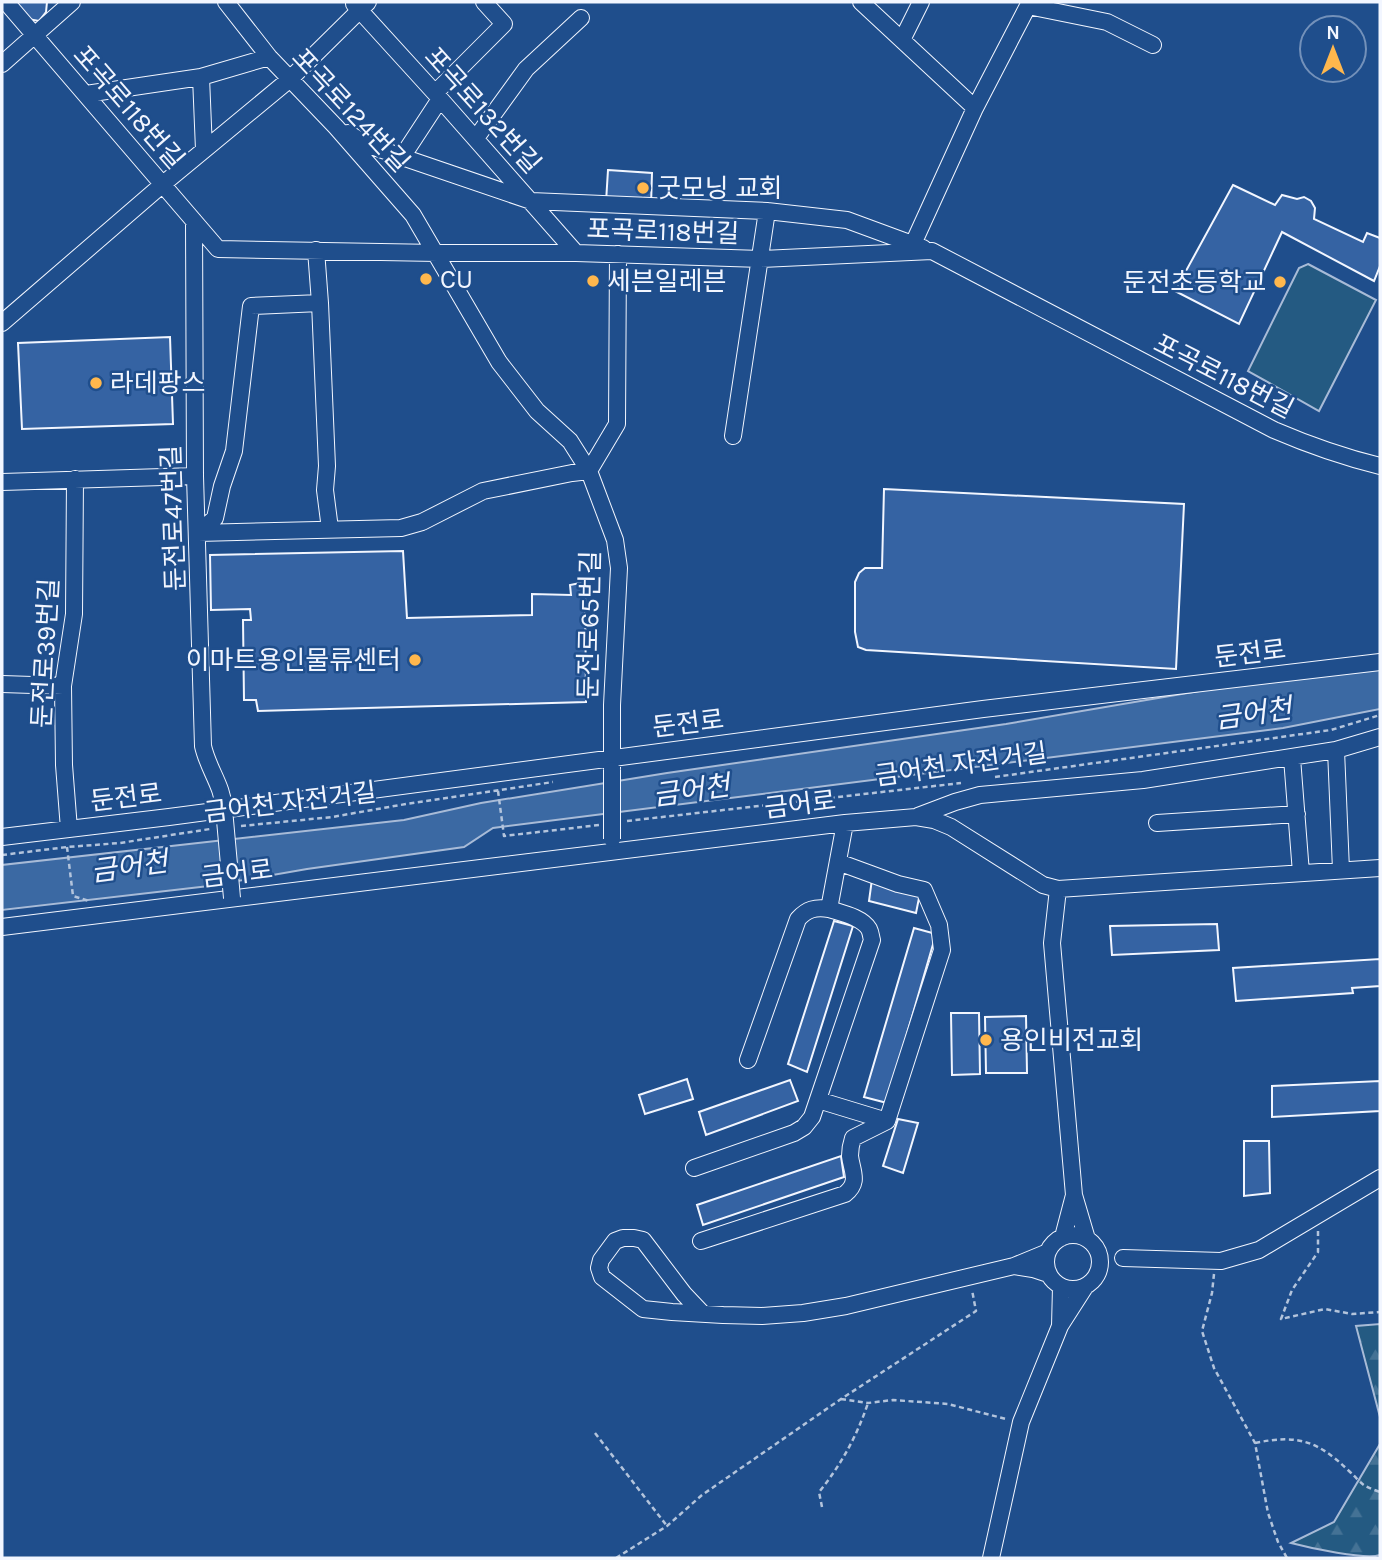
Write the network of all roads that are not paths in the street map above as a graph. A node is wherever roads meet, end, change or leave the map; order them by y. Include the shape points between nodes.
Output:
1 (6, 2) edge
2 (72, 2) edge
3 (226, 2) edge
4 (484, 2) edge
5 (861, 2) edge
6 (921, 2) edge
7 (360, 4) edge
8 (1029, 4) edge
9 (581, 18) dead end
10 (36, 36) junction
11 (902, 40) junction
12 (1153, 45) dead end
13 (269, 57) junction
14 (2, 64) edge
15 (201, 77) junction
16 (290, 79) junction
17 (86, 94) junction
18 (438, 96) junction
19 (975, 108) junction
20 (336, 127) junction
21 (476, 138) junction
22 (204, 150) junction
23 (402, 157) junction
24 (163, 184) junction
25 (531, 201) junction
26 (767, 211) junction
27 (194, 221) junction
28 (913, 244) junction
29 (316, 250) junction
30 (932, 251) junction
31 (576, 253) junction
32 (437, 254) junction
33 (618, 254) junction
34 (761, 259) junction
35 (320, 303) junction
36 (2, 323) edge
37 (733, 436) dead end
38 (1380, 466) edge
39 (589, 471) junction
40 (195, 476) junction
41 (75, 479) junction
42 (2, 482) edge
43 (330, 529) junction
44 (198, 533) junction
45 (1380, 662) edge
46 (2, 684) edge
47 (63, 686) junction
48 (1380, 737) edge
49 (1336, 750) junction
50 (1292, 758) junction
51 (612, 764) junction
52 (224, 809) junction
53 (1297, 814) junction
54 (916, 817) junction
55 (845, 823) junction
56 (1157, 823) dead end
57 (69, 829) junction
58 (2, 837) edge
59 (611, 838) junction
60 (838, 862) junction
61 (1380, 868) edge
62 (1340, 870) junction
63 (1301, 873) junction
64 (1058, 888) junction
65 (232, 898) junction
66 (829, 909) junction
67 (2, 927) edge
68 (748, 1060) dead end
69 (818, 1100) junction
70 (887, 1121) junction
71 (694, 1168) dead end
72 (1380, 1178) edge
73 (1074, 1195) junction
74 (1063, 1237) junction
75 (701, 1241) dead end
76 (1091, 1243) junction
77 (1048, 1252) junction
78 (1123, 1258) junction
79 (1014, 1266) junction
80 (1099, 1269) junction
81 (1048, 1274) junction
82 (1061, 1287) junction
83 (1085, 1287) junction
84 (702, 1313) junction
85 (1060, 1326) junction
86 (991, 1558) edge

1 - 10 street, 포곡로118번길
2 - 10 street
3 - 13 street, 포곡로124번길
4 - 18 street via 504,24
5 - 11 street
6 - 11 street
7 - 16 street
7 - 18 street, 포곡로132번길
8 - 12 street via 1107,22
8 - 19 street
9 - 21 street via 526,69
10 - 14 street
10 - 17 street, 포곡로118번길
11 - 19 street
13 - 15 street
13 - 16 street, 포곡로124번길
15 - 17 street
15 - 22 street
16 - 20 street, 포곡로124번길
16 - 22 street
17 - 24 street, 포곡로118번길
18 - 21 street, 포곡로132번길
18 - 23 street
19 - 28 street
20 - 23 street
20 - 32 street, 포곡로124번길 via 413,215
21 - 25 street, 포곡로132번길
22 - 24 street
23 - 25 street
24 - 27 street, 포곡로118번길
24 - 36 street
25 - 26 street
25 - 31 street, 포곡로132번길
26 - 28 street via 847,220
26 - 34 street
27 - 29 street, 포곡로118번길 via 218,249
27 - 40 street, 둔전로47번길
28 - 30 street
29 - 32 street, 포곡로118번길
29 - 35 street
30 - 34 street, 포곡로118번길
30 - 38 street, 포곡로118번길 via 1273,430
31 - 32 street, 포곡로118번길
31 - 33 street, 포곡로118번길
32 - 39 street, 포곡로124번길 via 499,362 537,411 570,441
33 - 34 street, 포곡로118번길
33 - 39 street via 617,424
34 - 37 street
35 - 43 street
35 - 44 street via 251,306 234,451 215,518
39 - 43 street via 484,491 422,522 401,527
39 - 51 street, 둔전로65번길 via 615,540 619,568
40 - 41 street
40 - 44 street, 둔전로47번길
41 - 42 street
41 - 47 street, 둔전로39번길 via 74,614
43 - 44 street
44 - 52 street, 둔전로47번길 via 203,746
45 - 51 street, 둔전로 via 983,709
46 - 47 street
47 - 57 street, 둔전로39번길
48 - 49 street
49 - 50 street
49 - 62 street
50 - 53 street
50 - 54 street via 1143,780 980,795
51 - 52 street, 둔전로
51 - 59 street, 둔전로65번길, bridge
52 - 57 street, 둔전로
52 - 65 street, 둔전로47번길, bridge
53 - 56 street
53 - 63 street
54 - 55 street, 금어로
54 - 64 street, 금어로 via 951,827 1043,885
55 - 59 street, 금어로
55 - 60 street
57 - 58 street, 둔전로
59 - 65 street, 금어로
60 - 66 street
60 - 70 street via 924,890 939,925 942,950
61 - 62 street, 금어로
62 - 63 street, 금어로
63 - 64 street, 금어로
64 - 73 street via 1052,943
65 - 67 street, 금어로
66 - 68 street via 806,910 798,919
66 - 69 street via 862,922 872,940
69 - 70 street
69 - 71 street via 812,1117 794,1133
70 - 75 street via 853,1138 854,1179 845,1194
72 - 78 street via 1259,1250 1220,1261
73 - 74 street
73 - 76 street
74 - 76 street via 1072,1235
74 - 77 street
76 - 78 street
76 - 80 street via 1099,1254
77 - 79 street
77 - 81 street
78 - 80 street
79 - 81 street
79 - 84 street via 803,1313
80 - 83 street
81 - 82 street
82 - 83 street
82 - 85 street
83 - 85 street
84 - 84 street via 643,1240 623,1237 601,1259 602,1277 643,1309
85 - 86 street via 1021,1422

